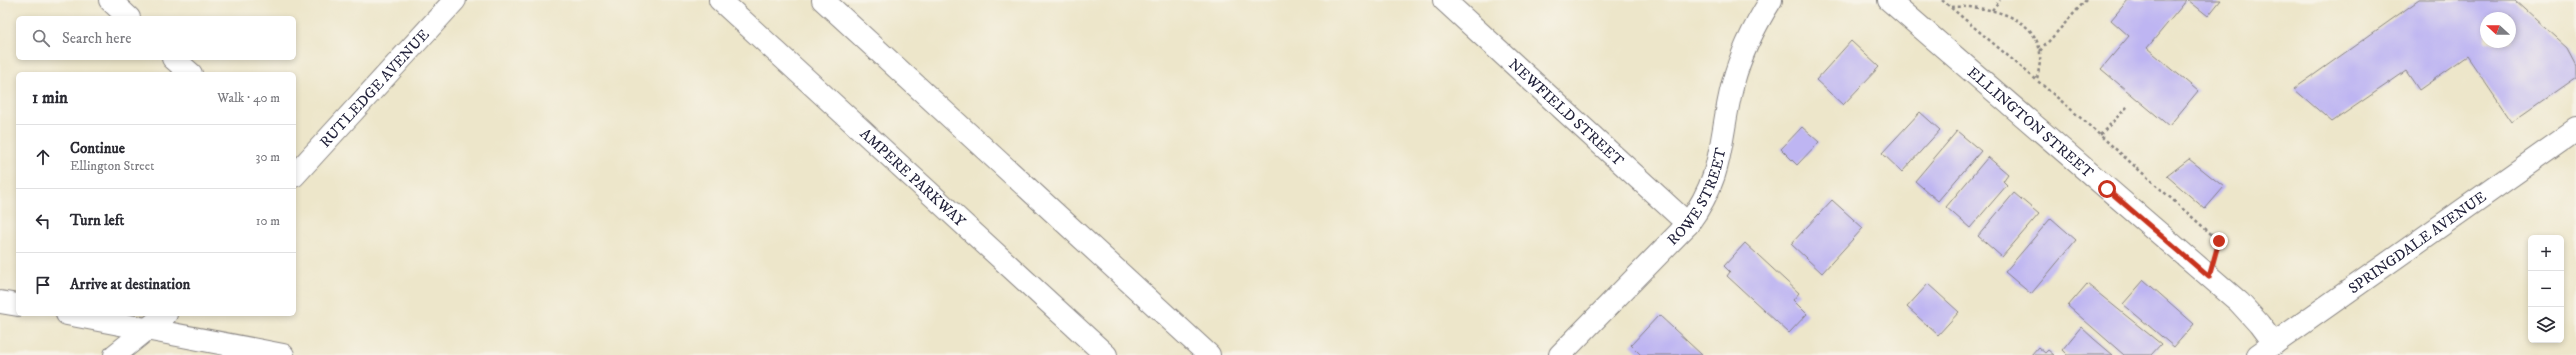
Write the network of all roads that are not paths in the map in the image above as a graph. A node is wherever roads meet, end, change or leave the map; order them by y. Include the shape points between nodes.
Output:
1 (110, 0) edge
2 (455, 0) edge
3 (720, 0) edge
4 (823, 0) edge
5 (1444, 0) edge
6 (1771, 0) edge
7 (1890, 0) edge
8 (127, 16) edge
9 (175, 60) edge
10 (188, 72) edge
11 (2576, 130) edge
12 (296, 171) edge
13 (1688, 224) junction
14 (0, 302) edge
15 (16, 305) edge
16 (78, 316) edge
17 (164, 316) edge
18 (150, 329) junction
19 (2266, 350) edge
20 (114, 355) edge
21 (283, 355) edge
22 (1106, 355) edge
23 (1209, 355) edge
24 (1560, 355) edge

1 - 8 street
2 - 12 street, RUTLEDGE AVENUE
3 - 22 street, AMPERE PARKWAY
4 - 23 street
5 - 13 street, NEWFIELD STREET
6 - 13 street, ROWE STREET via 1748,39 1738,63 1719,163 1711,188
7 - 19 street, ELLINGTON STREET via 2250,313
9 - 10 street
11 - 19 street, SPRINGDALE AVENUE
13 - 24 street, ROWE STREET
14 - 15 street
16 - 18 street
17 - 18 street
18 - 20 street
18 - 21 street

